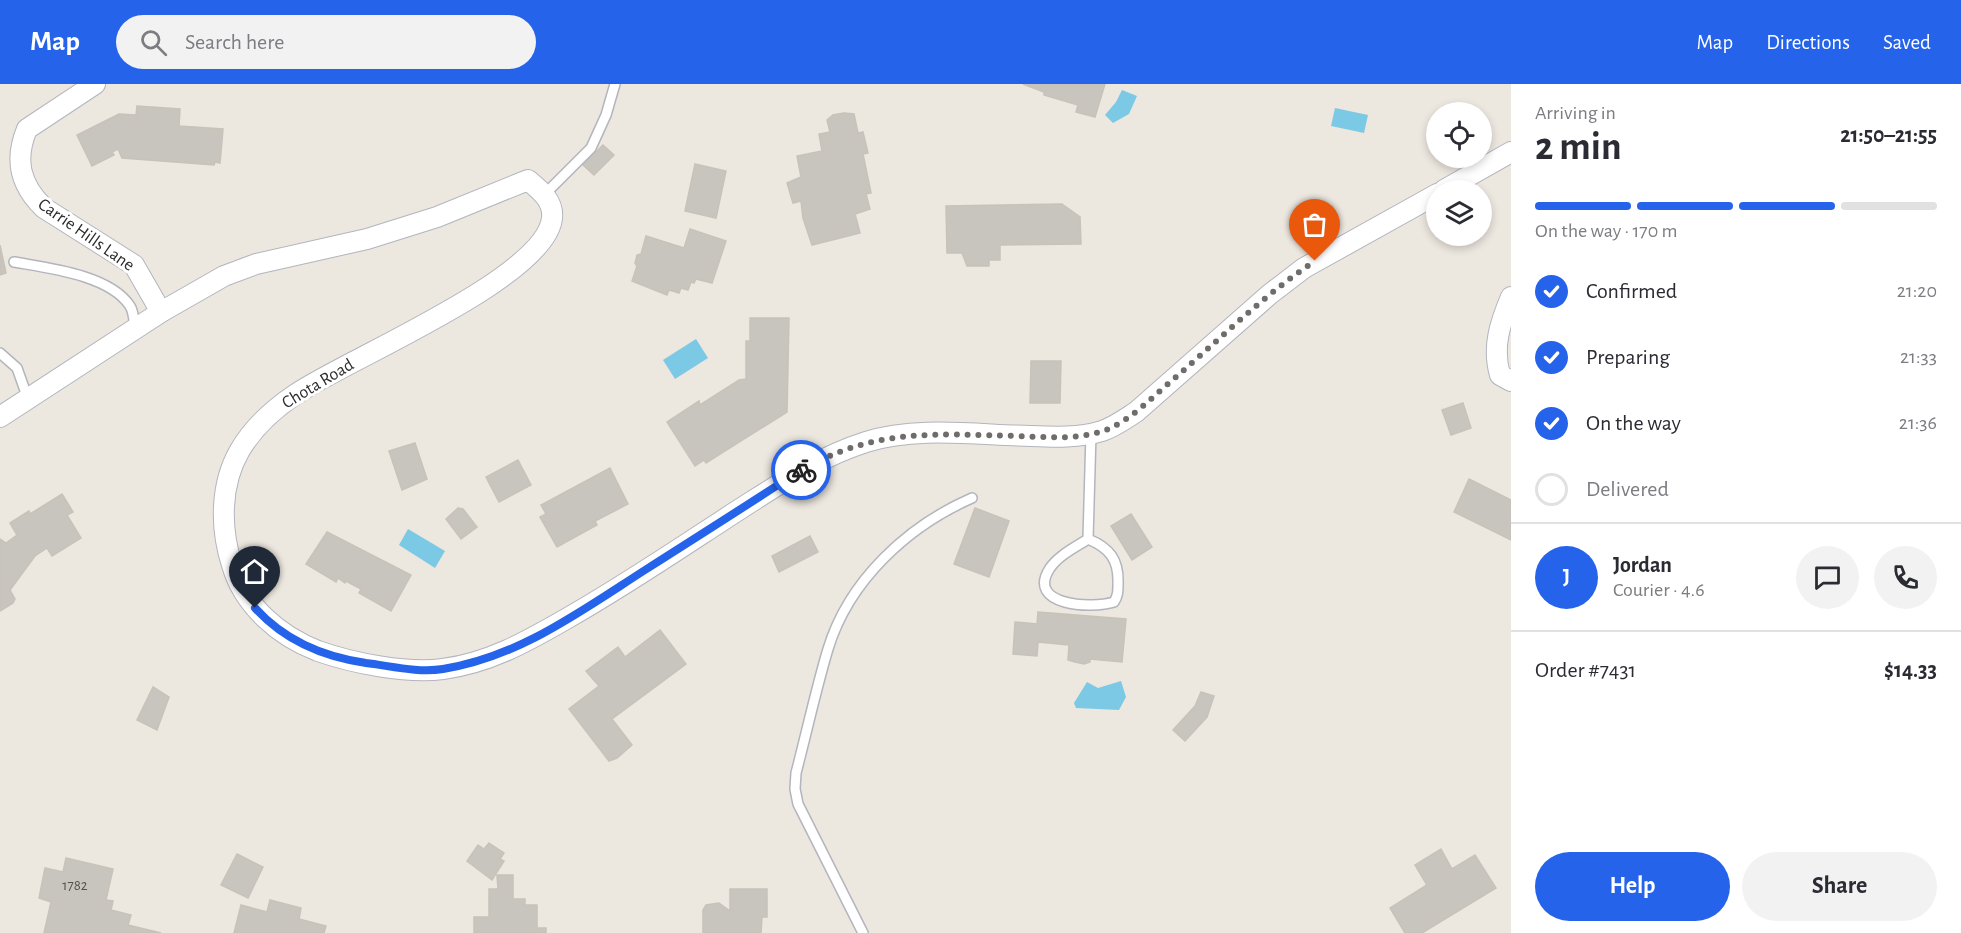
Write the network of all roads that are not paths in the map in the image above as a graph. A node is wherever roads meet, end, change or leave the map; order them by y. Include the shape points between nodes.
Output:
1 (95, 84) edge
2 (615, 84) edge
3 (1511, 152) edge
4 (1462, 180) edge
5 (545, 194) junction
6 (1426, 200) edge
7 (14, 262) dead end
8 (1511, 297) edge
9 (161, 312) junction
10 (135, 329) junction
11 (0, 353) edge
12 (1511, 381) edge
13 (28, 399) junction
14 (0, 417) edge
15 (1091, 434) junction
16 (972, 498) dead end
17 (1088, 539) junction
18 (863, 933) edge

1 - 9 street, Carrie Hills Lane via 27,129 20,155 23,183 44,208 134,265
2 - 5 lane via 591,148
3 - 4 street
5 - 9 street via 528,180 437,217 367,239 256,264 224,276
5 - 15 street, Chota Road via 552,220 532,255 462,304 295,394 266,418 239,452 224,508 224,532 234,572 264,618 306,646 350,660 415,670 440,670 486,660 512,650 584,609 802,470 843,450 870,441 924,434
6 - 15 street, Chota Road via 1304,268 1136,412 1117,425
7 - 10 lane via 68,272 115,292 129,304
8 - 12 street via 1497,339 1496,360 1500,375
9 - 10 street
10 - 13 street
11 - 13 lane via 17,368
13 - 14 street
15 - 17 lane
16 - 18 lane via 940,512 912,533 855,592 828,646 796,772 798,804
17 - 17 lane via 1112,554 1119,573 1117,597 1114,602 1088,607 1055,599 1048,592 1048,570

